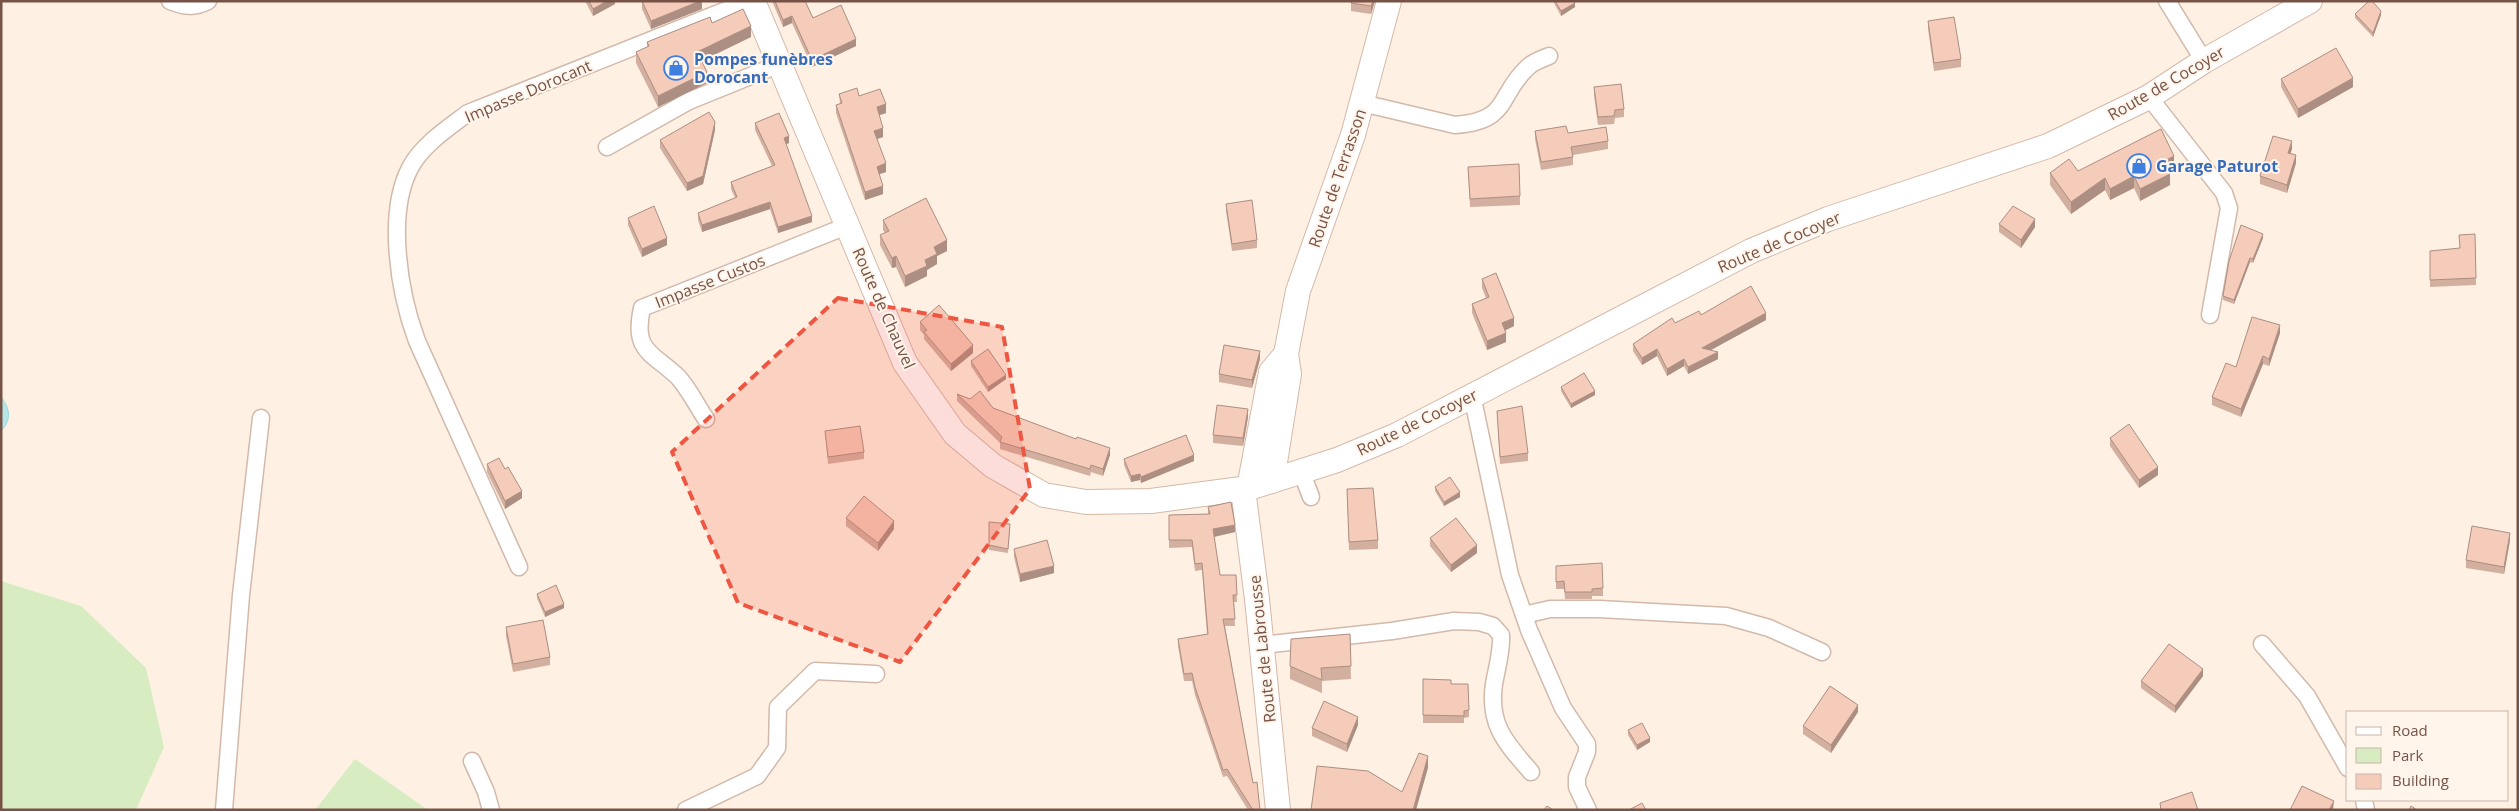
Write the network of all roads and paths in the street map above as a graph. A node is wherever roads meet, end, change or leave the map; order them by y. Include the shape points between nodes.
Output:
1 (170, 1) edge
2 (208, 1) edge
3 (749, 1) edge
4 (753, 1) edge
5 (1389, 1) edge
6 (2167, 1) edge
7 (2310, 1) edge
8 (1548, 56) dead end
9 (2204, 61) junction
10 (780, 64) junction
11 (2149, 97) junction
12 (1362, 103) junction
13 (607, 148) dead end
14 (848, 225) junction
15 (2210, 315) dead end
16 (1286, 354) junction
17 (1472, 395) junction
18 (261, 418) dead end
19 (706, 419) dead end
20 (1280, 431) junction
21 (1305, 470) junction
22 (1272, 481) junction
23 (1246, 489) junction
24 (1311, 497) dead end
25 (519, 567) dead end
26 (1524, 615) junction
27 (2262, 644) dead end
28 (1262, 645) junction
29 (1822, 652) dead end
30 (876, 674) dead end
31 (472, 761) dead end
32 (2346, 764) edge
33 (1531, 772) dead end
34 (224, 810) edge
35 (491, 810) edge
36 (686, 810) edge
37 (1278, 810) edge
38 (1588, 810) edge

1 - 2 street via 187,7
3 - 25 street, Impasse Dorocant via 468,113 428,146 410,166 400,191 397,237 408,317
4 - 10 main road, Route de Chauvel
5 - 12 main road, Route de Terrasson
6 - 9 street
7 - 9 main road, Route de Cocoyer
8 - 12 street via 1528,66 1497,111 1471,124 1455,125
9 - 11 main road, Route de Cocoyer
10 - 13 street via 689,101
10 - 14 main road, Route de Chauvel
11 - 15 street via 2224,193 2229,208
11 - 17 main road, Route de Cocoyer via 2048,146 1828,219 1751,251
12 - 16 main road, Route de Terrasson via 1298,291
14 - 19 street, Impasse Custos via 642,308 640,326 645,349 678,378
14 - 23 main road, Route de Chauvel via 905,363 955,434 993,466 1044,495 1086,502 1152,501
16 - 20 main road, Route de Terrasson via 1289,374
16 - 23 main road, Route de Terrasson via 1271,372
17 - 21 main road, Route de Cocoyer via 1397,435
17 - 26 street via 1510,575
18 - 34 street via 241,595
20 - 21 main road via 1287,448
20 - 22 main road, Route de Terrasson
21 - 22 main road, Route de Cocoyer
21 - 24 street
22 - 23 main road, Route de Cocoyer
23 - 28 main road, Route de Labrousse
26 - 29 street via 1550,609 1599,609 1726,616 1769,628
26 - 38 street via 1563,708 1587,744 1577,787
27 - 32 street via 2307,696
28 - 33 street via 1454,621 1493,626 1501,634 1502,646 1494,687 1494,721
28 - 37 main road, Route de Labrousse
30 - 36 street via 815,671 778,706 777,748 757,776
31 - 35 street

